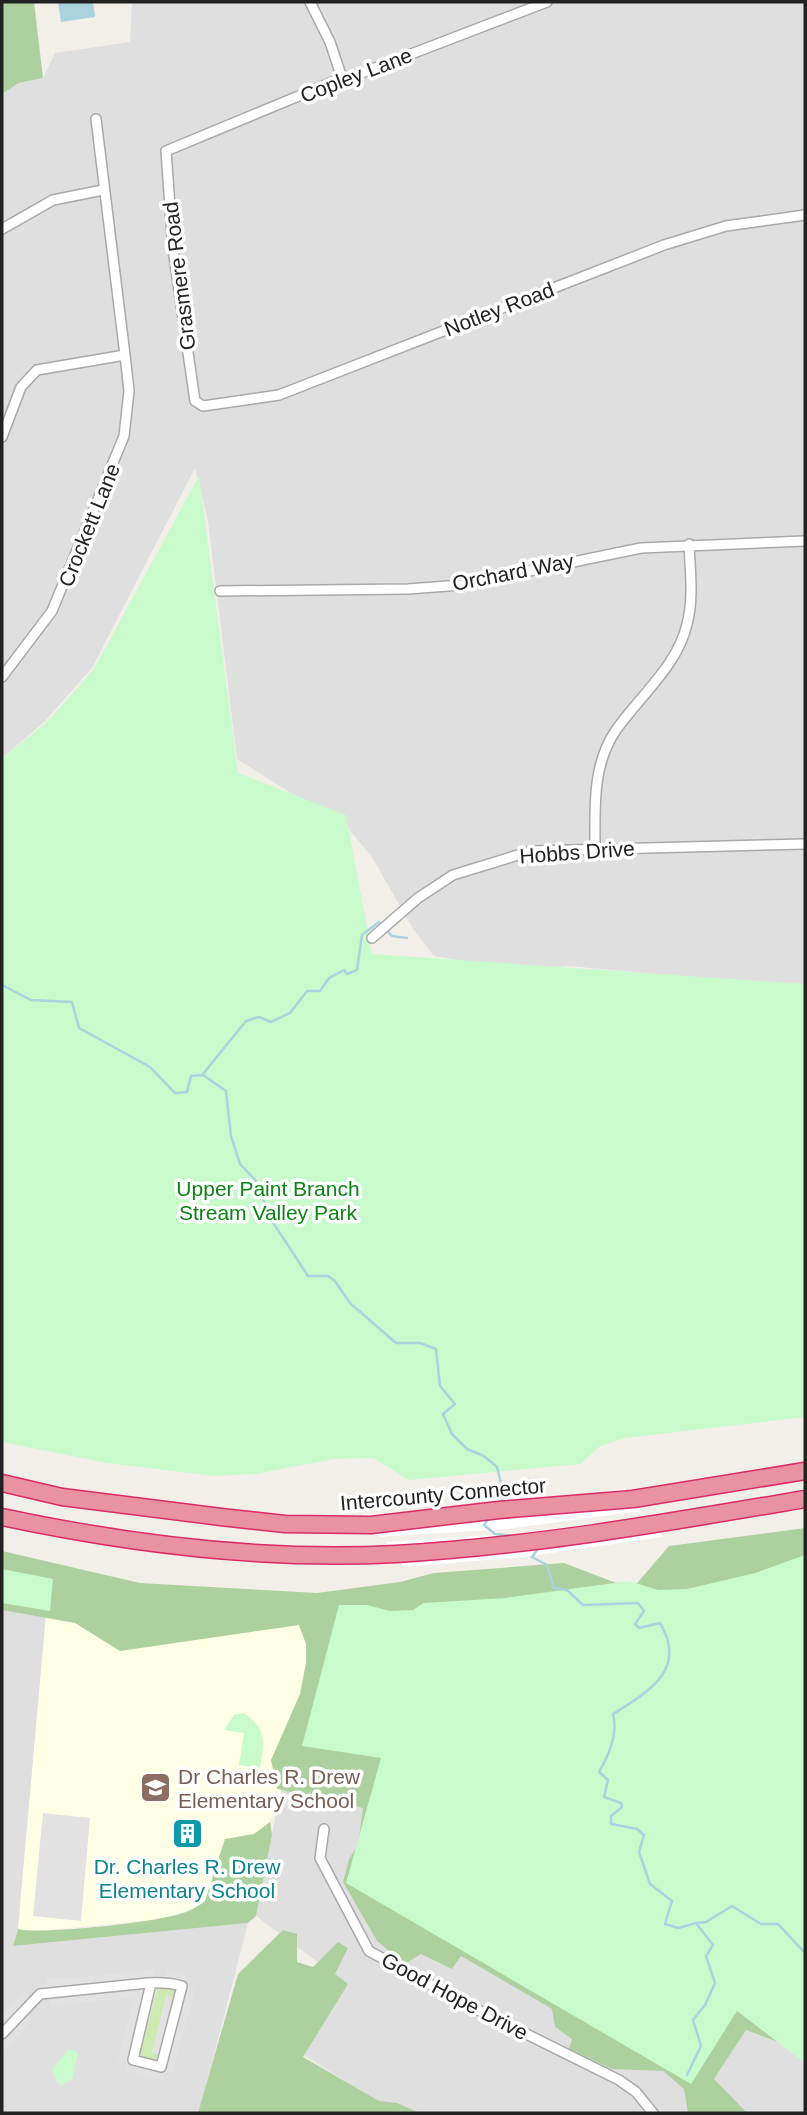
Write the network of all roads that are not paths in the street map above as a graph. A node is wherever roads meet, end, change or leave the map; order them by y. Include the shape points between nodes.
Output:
1 (310, 2) edge
2 (547, 2) edge
3 (342, 78) junction
4 (96, 119) dead end
5 (166, 151) joint
6 (103, 190) junction
7 (805, 215) edge
8 (2, 229) edge
9 (125, 355) junction
10 (195, 401) joint
11 (2, 437) edge
12 (805, 541) edge
13 (689, 544) junction
14 (220, 591) dead end
15 (2, 677) edge
16 (805, 844) edge
17 (595, 848) junction
18 (372, 938) dead end
19 (805, 1471) edge
20 (2, 1483) edge
21 (805, 1499) edge
22 (2, 1517) edge
23 (324, 1829) dead end
24 (151, 1983) junction
25 (2, 2034) edge
26 (653, 2113) edge

1 - 3 street
2 - 3 street, Copley Lane
3 - 5 street, Copley Lane
4 - 6 street, Crockett Lane
5 - 10 street, Grasmere Road via 173,249
6 - 8 street via 53,200
6 - 9 street, Crockett Lane
7 - 10 street, Notley Road via 726,226 664,245 279,395 203,406
9 - 11 street via 37,370 21,387
9 - 15 street, Crockett Lane via 129,391 124,436 52,611
12 - 13 street, Orchard Way
13 - 14 street, Orchard Way via 601,554 461,585
13 - 17 street via 687,625 677,650 615,731 603,756 595,797
16 - 17 street, Hobbs Drive
17 - 18 street, Hobbs Drive via 531,851 453,875
19 - 20 highway, Intercounty Connector via 633,1499 371,1525 285,1524 221,1517 62,1497
21 - 22 highway via 525,1543 394,1554 218,1550 57,1529
23 - 26 street, Good Hope Drive via 320,1858 369,1951 619,2080
24 - 24 street via 181,1986 161,2067 133,2060
24 - 25 street via 40,1994

